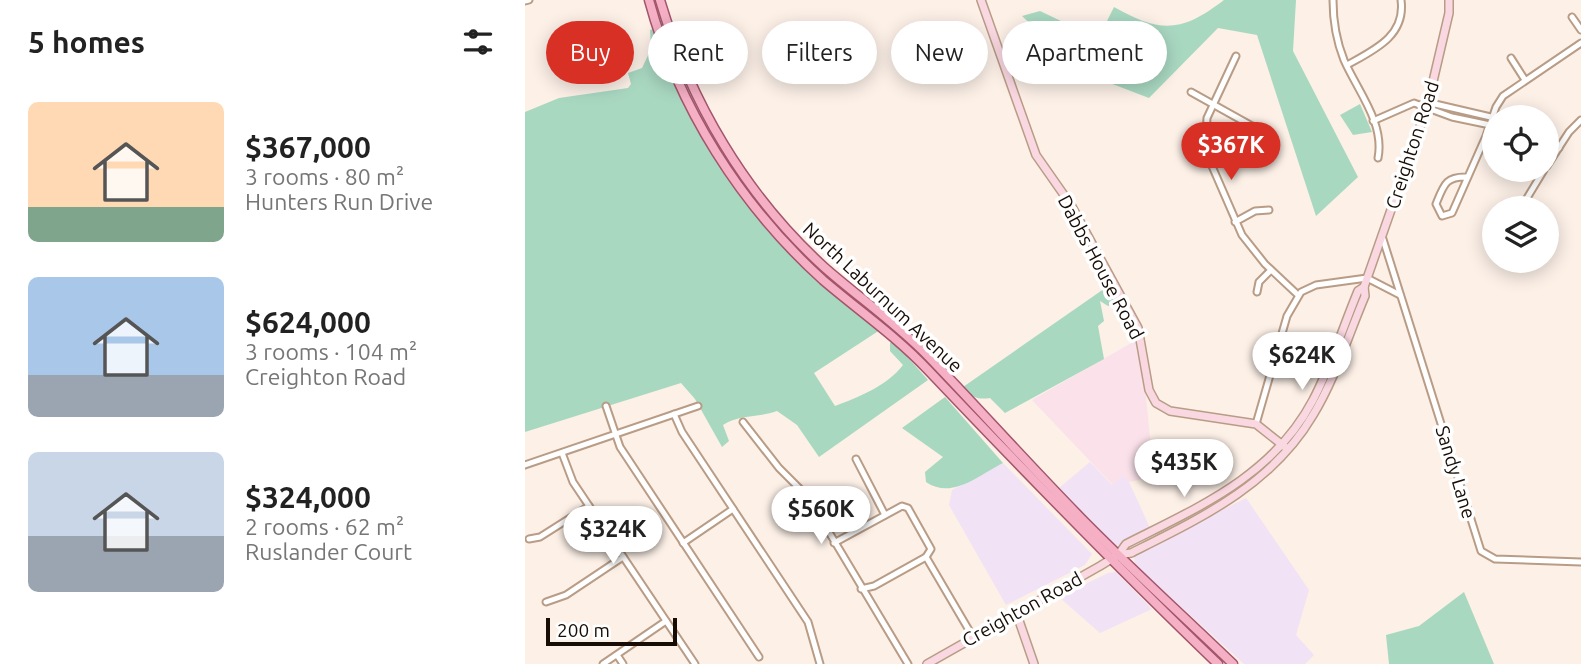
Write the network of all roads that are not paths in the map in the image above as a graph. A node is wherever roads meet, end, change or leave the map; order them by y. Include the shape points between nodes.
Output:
1 (649, 0) edge
2 (660, 0) edge
3 (981, 0) edge
4 (1333, 0) edge
5 (1401, 0) edge
6 (1449, 0) edge
7 (1572, 17) dead end
8 (1581, 30) edge
9 (1581, 43) edge
10 (1236, 56) dead end
11 (1511, 58) dead end
12 (1347, 65) junction
13 (1525, 80) junction
14 (1191, 92) dead end
15 (1213, 103) junction
16 (1499, 105) edge
17 (1427, 107) junction
18 (1482, 115) edge
19 (1581, 120) edge
20 (1373, 121) junction
21 (1482, 123) edge
22 (1252, 126) dead end
23 (1482, 147) edge
24 (1559, 148) edge
25 (1378, 158) dead end
26 (1468, 177) junction
27 (1269, 210) dead end
28 (1235, 222) junction
29 (1382, 236) junction
30 (1271, 270) junction
31 (1367, 278) junction
32 (1257, 292) dead end
33 (1298, 295) junction
34 (1400, 295) junction
35 (606, 405) dead end
36 (698, 406) dead end
37 (674, 414) junction
38 (743, 422) dead end
39 (1256, 424) junction
40 (615, 434) junction
41 (1285, 447) junction
42 (562, 453) junction
43 (856, 459) dead end
44 (525, 465) edge
45 (589, 506) junction
46 (733, 509) junction
47 (885, 515) junction
48 (529, 539) dead end
49 (683, 542) junction
50 (834, 543) junction
51 (623, 557) junction
52 (926, 557) junction
53 (1114, 557) junction
54 (1581, 562) edge
55 (861, 589) junction
56 (547, 601) dead end
57 (1016, 612) junction
58 (666, 621) junction
59 (973, 637) junction
60 (617, 654) junction
61 (759, 657) dead end
62 (603, 664) edge
63 (623, 664) edge
64 (695, 664) edge
65 (820, 664) edge
66 (908, 664) edge
67 (927, 664) edge
68 (1034, 664) edge
69 (1218, 664) edge
70 (1233, 664) edge

1 - 53 main road, North Laburnum Avenue via 689,103 758,211 823,279 926,368
2 - 53 main road, North Laburnum Avenue via 678,55 707,116 769,208 823,266 926,354
3 - 39 main road, Dabbs House Road via 1036,155 1071,205 1138,328 1149,390 1156,403 1170,411
4 - 12 street via 1336,35
5 - 12 street via 1402,14 1394,33
6 - 17 main road, Creighton Road
7 - 8 street
9 - 13 street
10 - 15 street
11 - 13 street
12 - 20 street
13 - 16 street via 1503,96
14 - 15 street
15 - 22 street
15 - 28 street via 1205,122 1205,150
17 - 18 street via 1435,104
17 - 20 street via 1411,103
17 - 21 street
17 - 29 main road, Creighton Road
19 - 24 street
20 - 25 street via 1379,139
23 - 26 street
26 - 26 street via 1452,213 1442,216 1436,204 1444,182
27 - 28 street via 1255,211
28 - 30 street
29 - 31 main road, Creighton Road
29 - 34 street, Sandy Lane
30 - 32 street via 1259,282
30 - 33 street
31 - 33 street via 1317,285
31 - 34 street
31 - 41 main road, Creighton Road via 1314,399
33 - 39 street via 1287,316
34 - 54 street, Sandy Lane via 1481,551 1495,559
35 - 40 street
36 - 37 street
37 - 40 street
37 - 46 street via 681,432
38 - 50 street via 807,497
39 - 41 main road
40 - 42 street
40 - 49 street
41 - 53 main road, Creighton Road via 1248,488 1223,506 1131,553
42 - 44 street
42 - 45 street
43 - 47 street
45 - 48 street via 540,537
45 - 51 street
46 - 49 street
46 - 65 street via 808,622
47 - 50 street
47 - 52 street via 902,506 908,509 931,549
49 - 61 street
50 - 55 street
51 - 56 street via 566,595
51 - 58 street
52 - 55 street
52 - 59 street
53 - 57 main road, Creighton Road
53 - 69 main road, North Laburnum Avenue
53 - 70 main road, North Laburnum Avenue
55 - 66 street
57 - 59 main road, Creighton Road
57 - 68 main road
58 - 60 street
58 - 64 street
59 - 67 main road, Creighton Road
60 - 62 street
60 - 63 street

